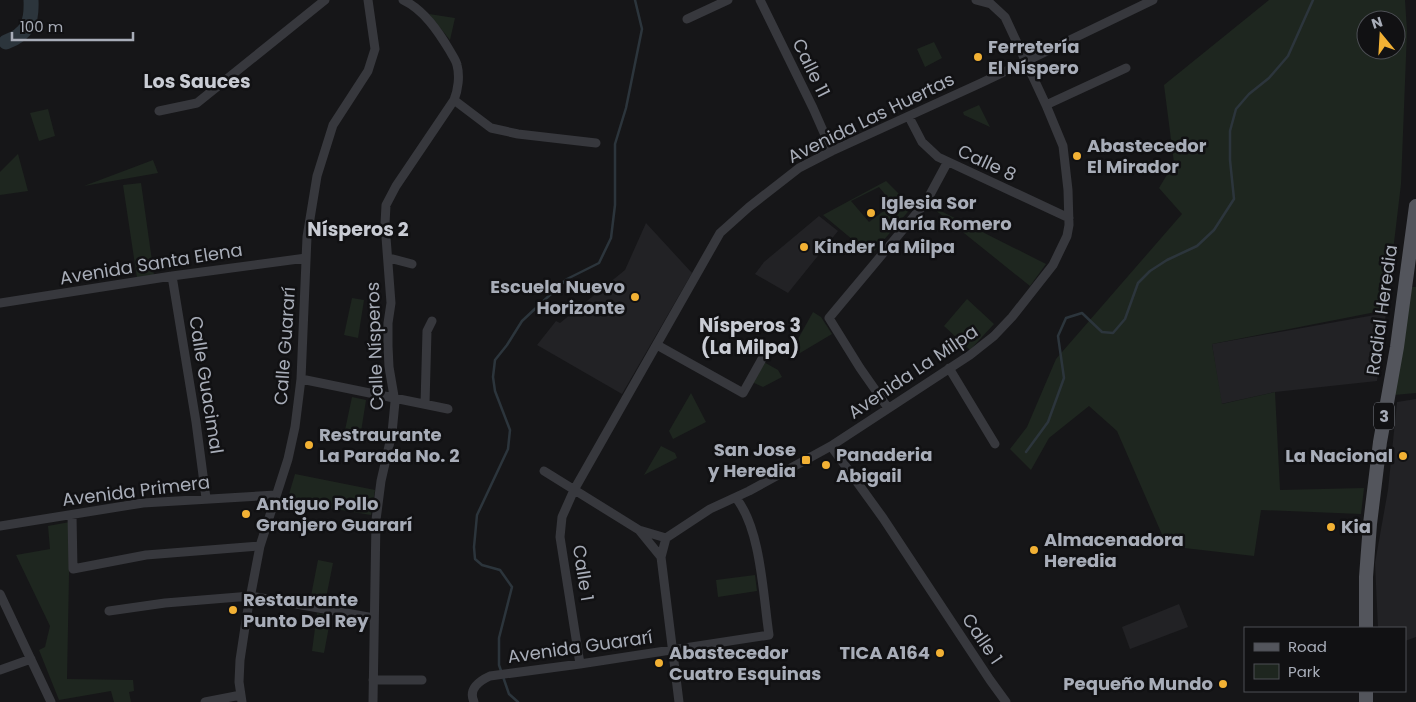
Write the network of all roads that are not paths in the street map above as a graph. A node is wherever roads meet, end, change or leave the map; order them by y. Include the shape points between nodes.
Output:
1 (325, 0) edge
2 (368, 0) edge
3 (403, 0) edge
4 (728, 0) edge
5 (760, 0) edge
6 (976, 0) edge
7 (1153, 0) edge
8 (687, 19) dead end
9 (1026, 61) junction
10 (1126, 68) dead end
11 (454, 100) junction
12 (1046, 105) junction
13 (159, 111) dead end
14 (908, 117) junction
15 (596, 143) dead end
16 (832, 151) junction
17 (947, 163) junction
18 (1416, 206) edge
19 (1069, 218) junction
20 (306, 258) junction
21 (389, 258) junction
22 (412, 264) dead end
23 (172, 276) junction
24 (0, 303) edge
25 (432, 321) dead end
26 (657, 344) junction
27 (762, 359) dead end
28 (949, 368) junction
29 (301, 379) junction
30 (394, 398) junction
31 (425, 404) junction
32 (888, 408) junction
33 (448, 409) dead end
34 (995, 444) dead end
35 (831, 446) junction
36 (544, 471) dead end
37 (574, 490) junction
38 (276, 495) junction
39 (206, 498) junction
40 (736, 498) junction
41 (72, 515) junction
42 (0, 526) edge
43 (639, 530) junction
44 (666, 538) junction
45 (260, 546) junction
46 (661, 557) junction
47 (0, 596) edge
48 (251, 596) junction
49 (109, 611) dead end
50 (374, 618) junction
51 (1366, 627) edge
52 (674, 650) junction
53 (31, 659) junction
54 (580, 664) junction
55 (0, 670) edge
56 (373, 680) junction
57 (422, 680) dead end
58 (241, 699) edge
59 (51, 702) edge
60 (205, 702) edge
61 (373, 702) edge
62 (474, 702) edge
63 (680, 702) edge
64 (1006, 702) edge

1 - 13 street via 197,103
2 - 20 street, Calle Guararí via 375,49 368,71 328,138 317,176
3 - 11 street, Calle Nísperos via 427,18 457,65 458,90
4 - 8 street
5 - 16 street, Calle 11
6 - 9 street, Avenida La Milpa via 991,4 1005,17
7 - 9 street, Avenida Las Huertas
9 - 12 street, Avenida La Milpa
9 - 14 street, Avenida Las Huertas
10 - 12 street
11 - 15 street via 491,128
11 - 21 street, Calle Nísperos via 386,205
12 - 19 street, Avenida La Milpa via 1063,146
14 - 16 street, Avenida Las Huertas
14 - 17 street, Calle 8 via 922,142
16 - 26 street, Avenida Las Huertas via 799,168 720,233
17 - 19 street, Calle 8
17 - 32 street via 926,202 830,316 830,321
18 - 51 main road, Radial Heredia / 3 via 1370,524
19 - 28 street, Avenida La Milpa via 1067,236 1053,265 1017,310 994,336
20 - 23 street, Avenida Santa Elena
20 - 29 street, Calle Guararí
21 - 22 street
21 - 30 street, Calle Nísperos via 391,303 388,346
23 - 24 street, Avenida Santa Elena
23 - 39 street, Calle Guacimal
25 - 31 street via 427,331
26 - 27 street via 742,393
26 - 37 street, Avenida Las Huertas
28 - 32 street, Avenida La Milpa
28 - 34 street
29 - 30 street
29 - 38 street, Calle Guararí via 295,427
30 - 31 street
30 - 50 street, Calle Nísperos via 392,433 376,520
31 - 33 street
32 - 35 street, Avenida La Milpa
35 - 40 street, Avenida La Milpa
35 - 64 street, Calle 1 via 882,516
36 - 37 street
37 - 43 street
37 - 54 street, Calle 1 via 562,517 560,537
38 - 39 street, Avenida Primera
38 - 45 street, Calle Guararí
39 - 41 street, Avenida Primera via 143,503
40 - 44 street, Avenida La Milpa via 710,509
40 - 52 street, Avenida Guararí via 750,522 754,538 769,635
41 - 42 street, Avenida Primera
41 - 45 street via 73,569 146,555
43 - 44 street
43 - 46 street
44 - 46 street
45 - 48 street, Calle Guararí
46 - 52 street
47 - 53 street
48 - 49 street
48 - 50 street
48 - 58 street, Calle Guararí via 240,660
50 - 56 street, Calle Nísperos
52 - 54 street, Avenida Guararí
52 - 63 street
53 - 55 street
53 - 59 street
54 - 62 street, Avenida Guararí via 490,676 474,687
56 - 57 street
56 - 61 street, Calle Nísperos
58 - 60 street

